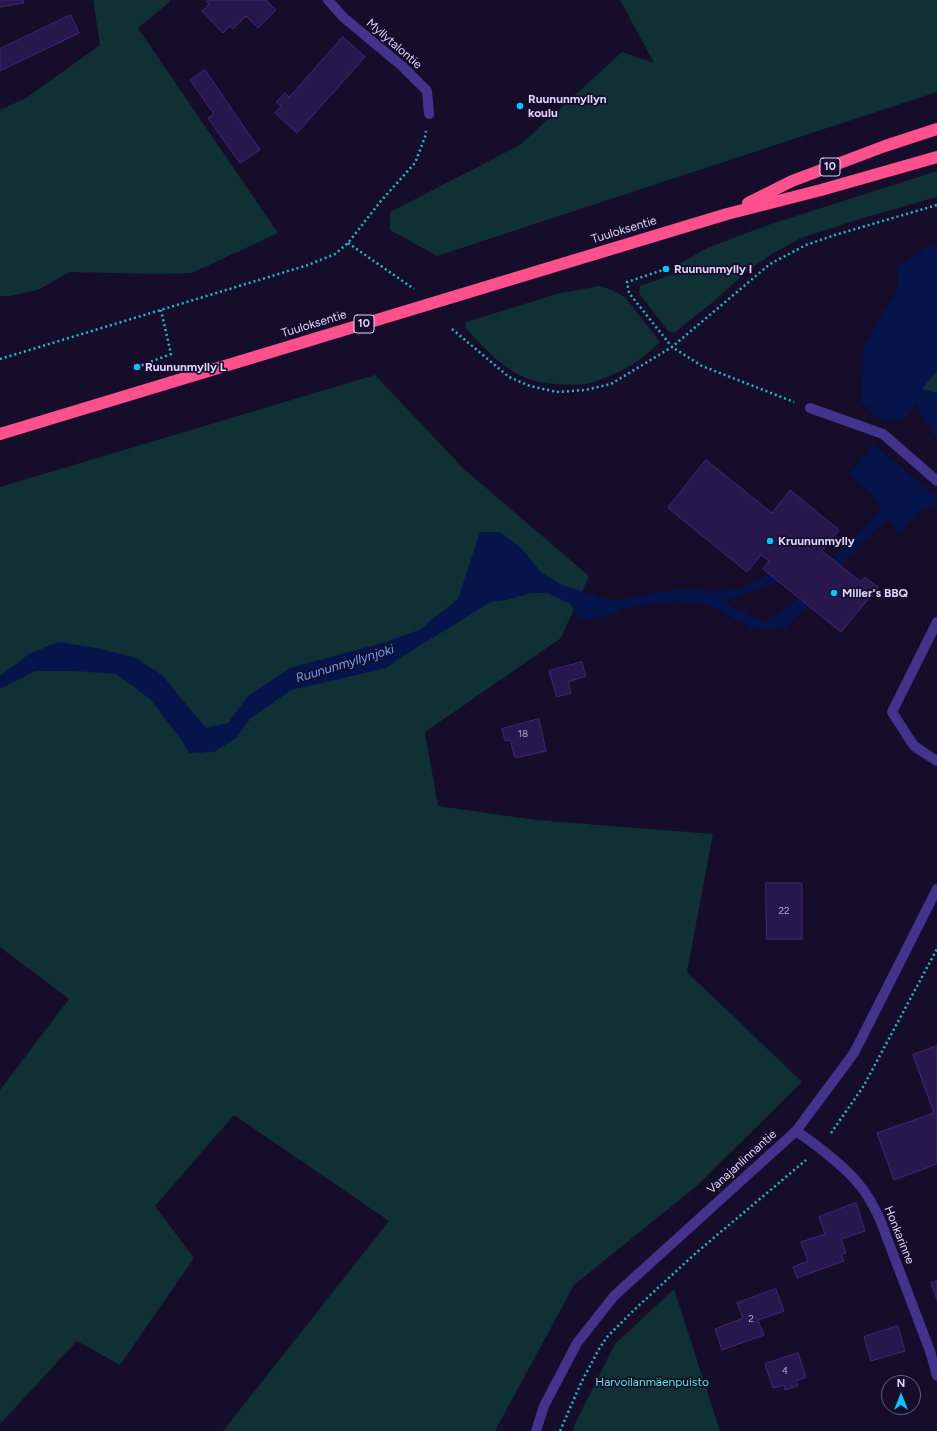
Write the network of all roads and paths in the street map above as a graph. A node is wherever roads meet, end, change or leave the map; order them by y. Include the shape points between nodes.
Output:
1 (328, 0) edge
2 (429, 114) joint
3 (937, 129) edge
4 (937, 157) edge
5 (937, 205) edge
6 (727, 214) junction
7 (348, 243) junction
8 (666, 269) dead end
9 (414, 289) dead end
10 (161, 310) junction
11 (452, 329) dead end
12 (672, 347) junction
13 (0, 359) edge
14 (137, 367) dead end
15 (810, 408) joint
16 (0, 434) edge
17 (937, 481) edge
18 (937, 622) edge
19 (937, 761) edge
20 (937, 889) edge
21 (796, 1131) junction
22 (937, 1376) edge
23 (536, 1431) edge

1 - 2 street, Myllytalontie via 343,17 402,66 427,91
2 - 7 path via 425,137 415,163
3 - 6 highway, Tuuloksentie / 10 via 792,181
4 - 6 highway, Tuuloksentie / 10
5 - 12 path via 806,245 770,264
6 - 16 highway, Tuuloksentie / 10
7 - 9 path
7 - 10 path via 335,254 308,264
8 - 12 path via 627,282 628,293
10 - 13 path
10 - 14 path via 171,354
11 - 12 path via 509,377 530,386 556,392 585,390 611,384
12 - 15 path via 702,366
15 - 17 street via 883,434
18 - 19 street via 892,712 914,746
20 - 21 street, Vanajanlinnantie via 854,1053
21 - 22 street, Honkarinne via 843,1168 871,1202 930,1351
21 - 23 street, Vanajanlinnantie via 614,1296 577,1343 544,1406

